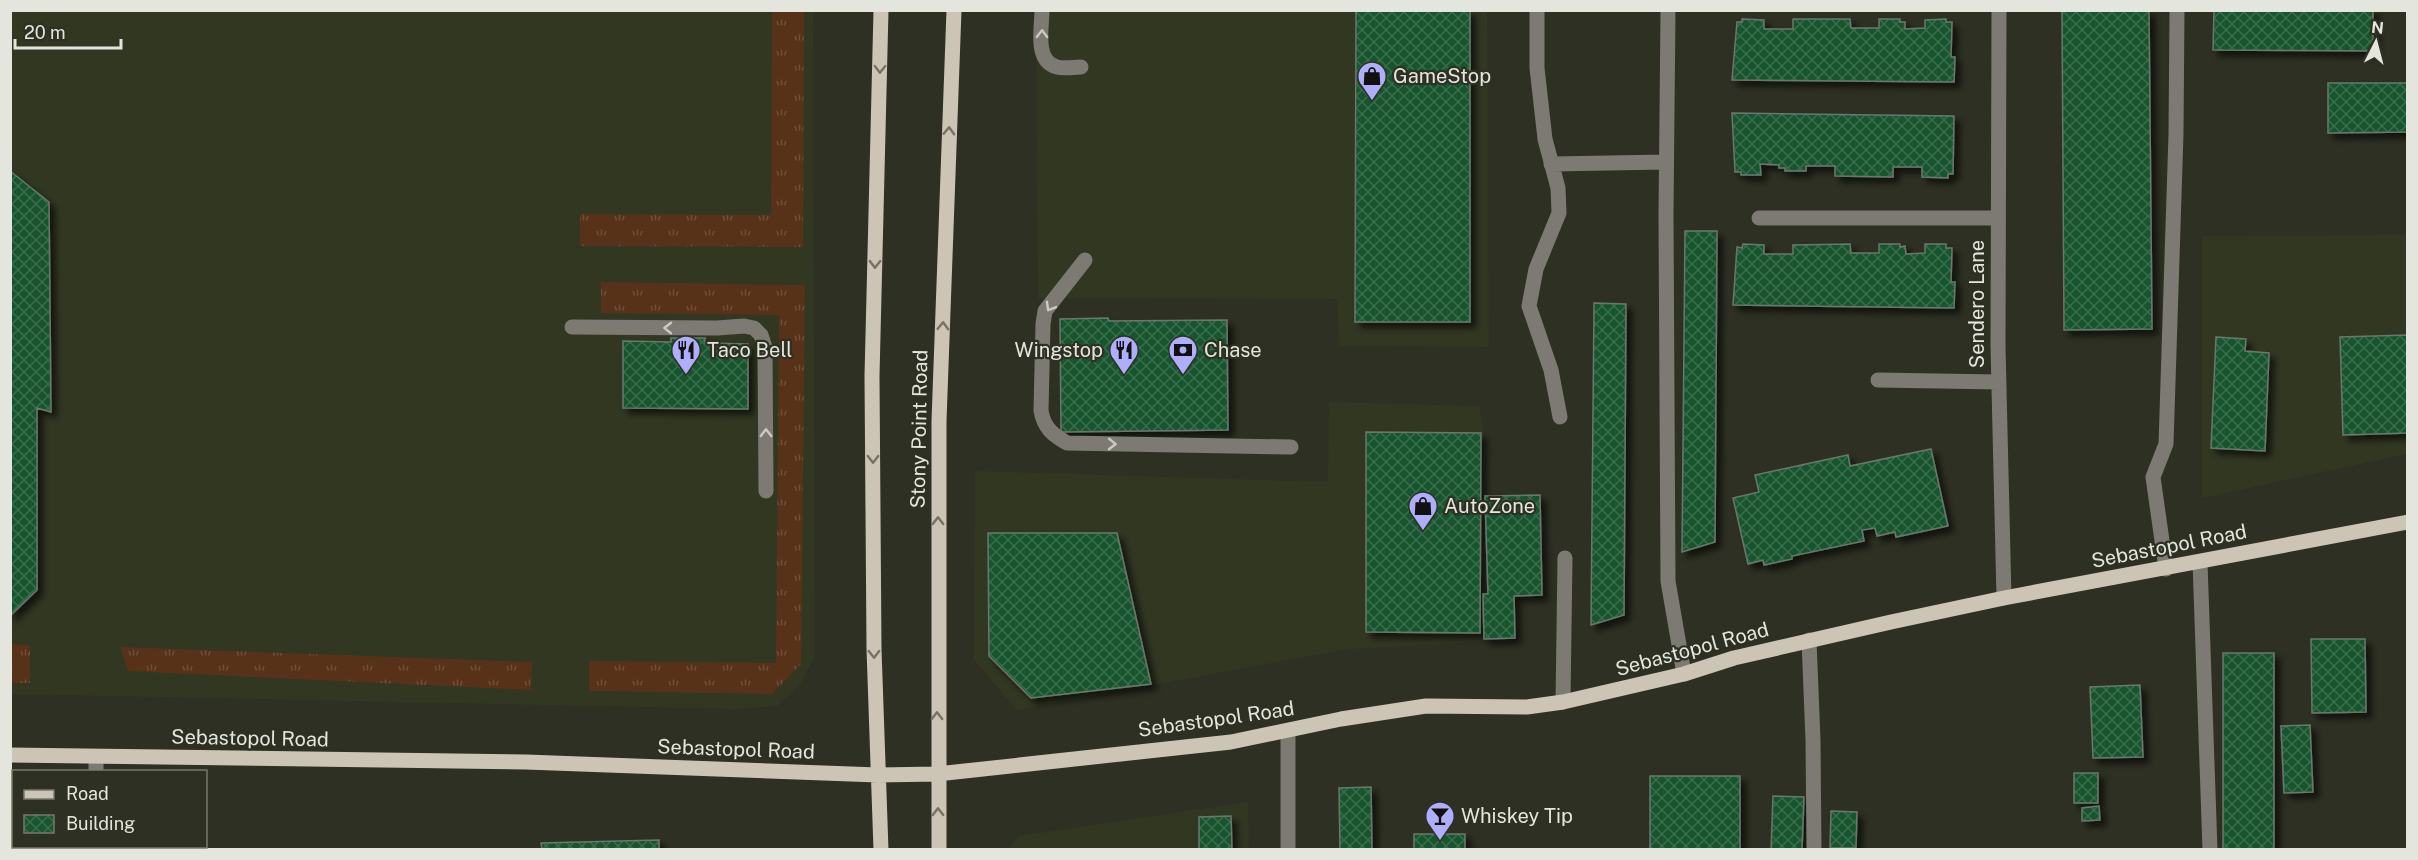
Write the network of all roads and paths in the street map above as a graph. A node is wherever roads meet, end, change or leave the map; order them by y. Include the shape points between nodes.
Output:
1 (881, 10) edge
2 (954, 10) edge
3 (1042, 10) edge
4 (1537, 10) edge
5 (1668, 10) edge
6 (1999, 10) edge
7 (2177, 10) edge
8 (1081, 67) dead end
9 (1666, 162) junction
10 (1551, 164) junction
11 (1760, 218) dead end
12 (1998, 218) junction
13 (1085, 260) dead end
14 (572, 327) dead end
15 (1878, 380) dead end
16 (1999, 382) junction
17 (1560, 417) dead end
18 (1291, 447) dead end
19 (766, 491) dead end
20 (2408, 522) edge
21 (1565, 558) dead end
22 (2200, 562) junction
23 (2166, 568) junction
24 (2004, 598) junction
25 (1809, 640) junction
26 (1684, 674) junction
27 (1563, 702) junction
28 (1288, 731) junction
29 (10, 755) edge
30 (96, 764) edge
31 (937, 774) junction
32 (878, 775) junction
33 (881, 849) edge
34 (939, 849) edge
35 (1288, 849) edge
36 (1814, 849) edge
37 (2210, 849) edge

1 -> 32 main road via 872,376
31 -> 2 main road, Stony Point Road via 939,421
8 -> 3 street via 1056,67 1046,61 1041,50
4 - 10 street via 1537,68
5 - 9 street
6 - 12 street, Sendero Lane
7 - 23 street via 2166,444 2153,477
9 - 10 street
9 - 26 street via 1668,581
10 - 17 street via 1558,188 1559,213 1536,269 1529,306 1551,370
11 - 12 street
12 - 16 street, Sendero Lane
13 -> 18 street via 1046,311 1043,324 1042,423 1054,436 1067,443
19 -> 14 street via 765,347 761,334 754,328
15 - 16 street
16 - 24 street, Sendero Lane
20 - 22 main road, Sebastopol Road
21 - 27 street
22 - 23 main road, Sebastopol Road
22 - 37 street
23 - 24 main road, Sebastopol Road
24 - 25 main road, Sebastopol Road
25 - 26 main road, Sebastopol Road
25 - 36 street
26 - 27 main road, Sebastopol Road
27 - 28 main road, Sebastopol Road via 1527,707 1426,706
28 - 31 main road, Sebastopol Road via 1231,742
28 - 35 street
29 - 30 main road, Sebastopol Road
30 - 32 main road, Sebastopol Road via 548,763
31 - 32 main road, Sebastopol Road
34 -> 31 main road, Stony Point Road
32 - 33 main road

